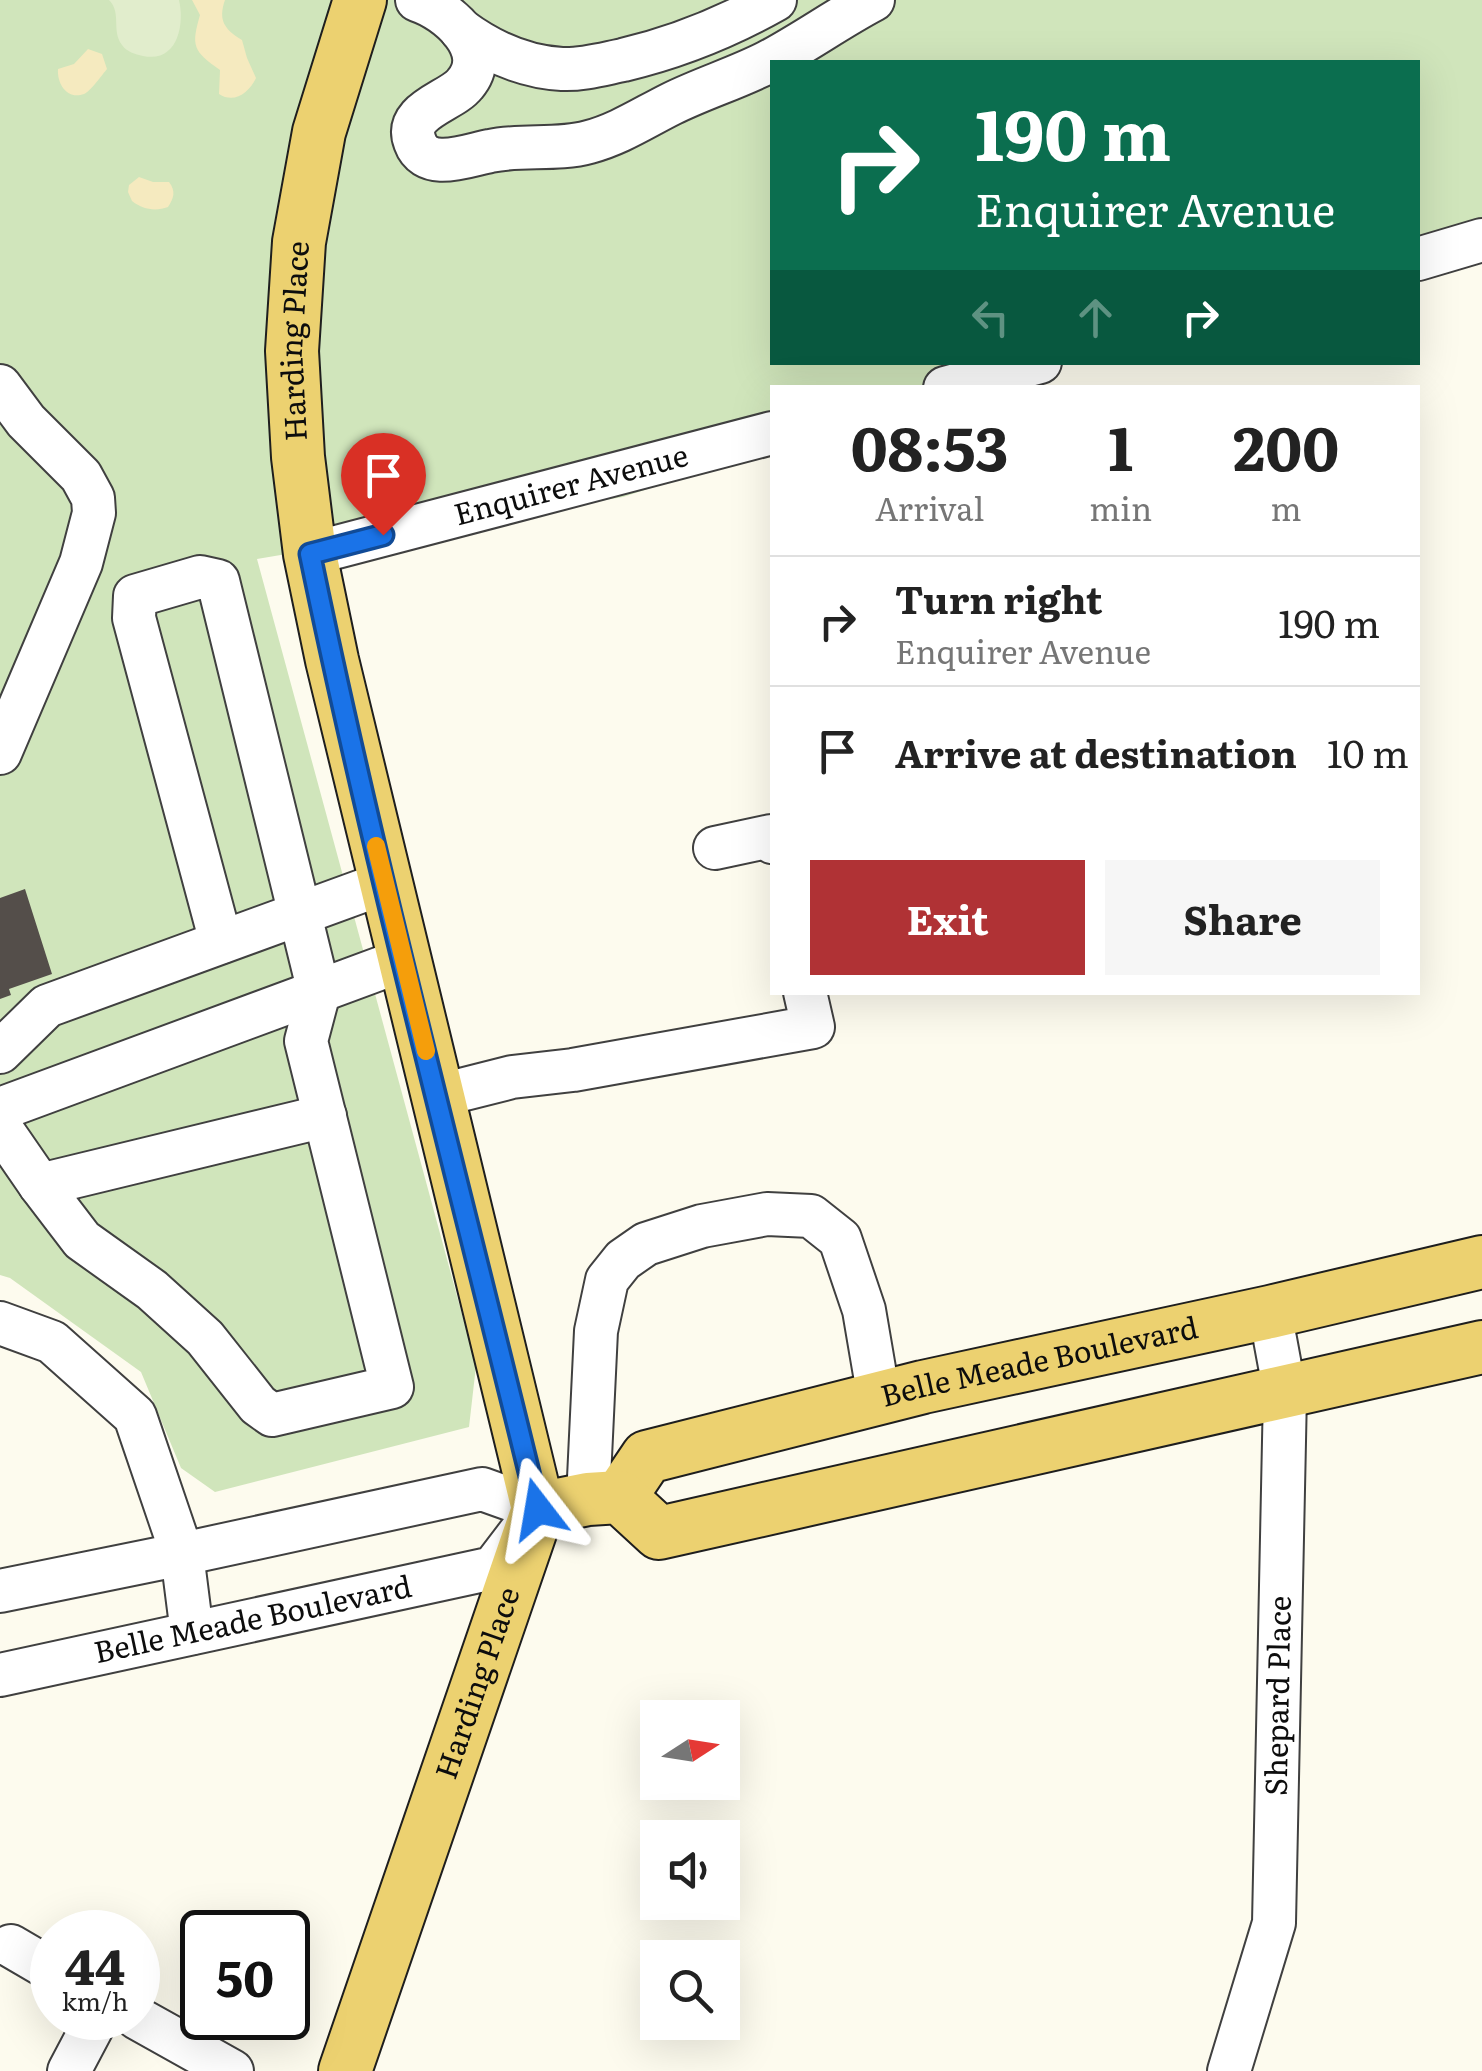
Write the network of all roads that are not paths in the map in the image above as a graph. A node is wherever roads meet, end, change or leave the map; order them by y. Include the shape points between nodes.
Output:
1 (360, 0) edge
2 (417, 0) edge
3 (775, 0) edge
4 (873, 0) edge
5 (462, 30) junction
6 (771, 60) edge
7 (770, 61) edge
8 (1482, 240) edge
9 (1420, 258) edge
10 (1029, 365) edge
11 (956, 385) edge
12 (0, 386) edge
13 (770, 434) edge
14 (310, 554) junction
15 (0, 752) edge
16 (770, 836) edge
17 (715, 848) dead end
18 (384, 883) junction
19 (301, 914) junction
20 (221, 942) junction
21 (403, 960) junction
22 (318, 992) junction
23 (807, 995) edge
24 (4, 1042) edge
25 (437, 1096) junction
26 (0, 1109) edge
27 (325, 1116) junction
28 (0, 1126) edge
29 (40, 1185) junction
30 (1482, 1262) edge
31 (1270, 1312) junction
32 (0, 1322) edge
33 (1482, 1347) edge
34 (1285, 1393) junction
35 (880, 1398) junction
36 (604, 1498) junction
37 (538, 1509) junction
38 (182, 1554) junction
39 (0, 1591) edge
40 (192, 1633) junction
41 (0, 1675) edge
42 (11, 1946) dead end
43 (30, 1957) edge
44 (160, 2031) edge
45 (86, 2040) edge
46 (69, 2071) edge
47 (232, 2071) edge
48 (346, 2071) edge
49 (1230, 2071) edge

1 - 14 main road, Harding Place via 318,132 300,242 292,352
2 - 5 street
3 - 5 street via 687,42 586,67 521,62
4 - 6 street
5 - 7 street via 474,60 472,74 414,128 418,148 434,159 584,144
8 - 9 street
10 - 11 street
12 - 15 street via 81,476 94,512 81,563
13 - 14 street, Enquirer Avenue
14 - 18 main road, Harding Place
16 - 17 street
18 - 19 street
18 - 21 main road, Harding Place
19 - 20 street
19 - 20 street via 218,582 200,577 135,596 134,618
19 - 22 street
20 - 24 street via 47,1006
21 - 22 street
21 - 25 main road, Harding Place
22 - 26 street
22 - 27 street via 306,1041
23 - 25 street via 813,1027 512,1077
25 - 37 main road, Harding Place
27 - 29 street
27 - 29 street via 392,1387 272,1414 192,1326 82,1240
28 - 29 street
30 - 31 main road, Belle Meade Boulevard
31 - 34 street, Shepard Place
31 - 35 main road, Belle Meade Boulevard
32 - 38 street via 52,1342 135,1416
33 - 34 main road
34 - 36 main road via 660,1533
34 - 49 street, Shepard Place via 1274,1923
35 - 36 main road, Belle Meade Boulevard via 647,1457
35 - 36 street via 864,1310 840,1239 811,1216 767,1214 646,1244 607,1280 596,1331
36 - 37 main road
37 - 38 street via 482,1488
37 - 40 street, Belle Meade Boulevard via 493,1568
37 - 48 main road, Harding Place
38 - 39 street
38 - 40 street
40 - 41 street, Belle Meade Boulevard
42 - 43 street
44 - 47 street
45 - 46 street

